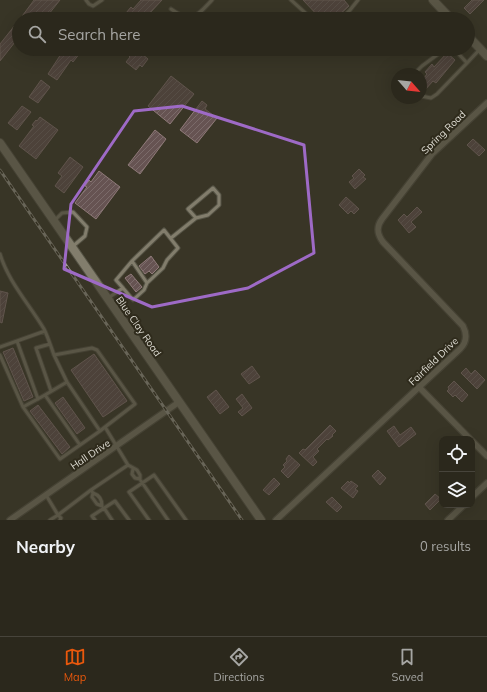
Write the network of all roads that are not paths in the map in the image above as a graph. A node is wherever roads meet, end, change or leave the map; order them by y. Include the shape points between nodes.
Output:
1 (86, 0) edge
2 (102, 0) edge
3 (212, 0) edge
4 (291, 0) edge
5 (358, 0) edge
6 (433, 0) edge
7 (170, 9) dead end
8 (175, 12) edge
9 (201, 12) edge
10 (304, 12) edge
11 (348, 12) edge
12 (443, 12) edge
13 (475, 44) edge
14 (480, 49) junction
15 (475, 54) edge
16 (436, 56) edge
17 (460, 56) edge
18 (474, 56) edge
19 (487, 56) edge
20 (467, 63) junction
21 (420, 68) edge
22 (427, 98) edge
23 (487, 102) edge
24 (0, 143) edge
25 (400, 196) joint
26 (196, 218) junction
27 (54, 221) junction
28 (171, 238) junction
29 (72, 247) junction
30 (0, 254) edge
31 (132, 261) junction
32 (1, 264) edge
33 (147, 283) junction
34 (123, 288) junction
35 (108, 298) junction
36 (45, 331) junction
37 (18, 341) junction
38 (50, 344) junction
39 (0, 347) edge
40 (54, 355) junction
41 (0, 356) edge
42 (67, 382) junction
43 (419, 387) junction
44 (51, 391) junction
45 (45, 395) junction
46 (38, 399) junction
47 (179, 402) junction
48 (23, 407) junction
49 (106, 427) junction
50 (100, 431) junction
51 (467, 436) edge
52 (475, 444) edge
53 (80, 445) junction
54 (117, 446) junction
55 (487, 456) edge
56 (128, 465) junction
57 (141, 480) junction
58 (487, 483) edge
59 (92, 492) junction
60 (475, 494) edge
61 (46, 495) junction
62 (103, 508) junction
63 (461, 508) edge
64 (58, 515) junction
65 (61, 519) edge
66 (10, 520) edge
67 (50, 520) edge
68 (65, 520) edge
69 (95, 520) edge
70 (112, 520) edge
71 (129, 520) edge
72 (149, 520) edge
73 (168, 520) edge
74 (186, 520) edge
75 (261, 520) edge
76 (276, 520) edge
77 (448, 520) edge

1 - 2 lane via 93,6
3 - 9 lane
4 - 10 lane
5 - 11 lane
6 - 12 street
7 - 8 lane
13 - 14 street
14 - 15 lane
14 - 19 street
16 - 21 lane
17 - 20 lane
18 - 20 lane
20 - 22 lane via 437,94
23 - 25 street, Spring Road via 432,154
24 - 27 street, Blue Clay Road
25 - 43 street, Fairfield Drive via 379,222 378,234 457,319 466,334 462,347
26 - 26 lane via 208,216 219,205 219,195 213,188 188,209
26 - 28 lane
27 - 29 street, Blue Clay Road
27 - 29 lane via 62,213 73,212 87,227 85,236
28 - 31 lane via 164,230
28 - 33 lane via 178,248 163,268
29 - 35 street, Blue Clay Road
30 - 32 lane
31 - 33 lane
31 - 34 lane via 116,280
32 - 36 lane
33 - 34 lane via 144,290 133,300
34 - 35 lane
35 - 47 street, Blue Clay Road
36 - 37 lane
36 - 38 lane
37 - 39 lane
37 - 46 lane
38 - 40 lane
38 - 44 lane via 36,348
40 - 42 lane
40 - 49 lane via 92,348 97,350 135,404
41 - 48 lane
42 - 44 lane
42 - 50 lane
43 - 51 street
43 - 76 street, Fairfield Drive
44 - 45 lane
45 - 46 lane
45 - 53 lane
46 - 48 lane
47 - 54 street, Hall Drive
47 - 75 street, Blue Clay Road
48 - 53 lane via 60,459
49 - 50 lane
49 - 54 lane
50 - 53 lane
52 - 55 street
54 - 56 lane
54 - 61 street, Hall Drive
56 - 57 lane via 133,469 132,474 135,478
56 - 59 lane
57 - 72 lane via 129,492
57 - 73 lane
57 - 74 lane via 154,475
58 - 60 street
59 - 62 lane via 101,499
59 - 62 lane via 92,497
59 - 64 lane
61 - 64 lane
61 - 66 street, Hall Drive
62 - 69 lane via 92,516
62 - 70 lane
62 - 71 lane via 115,501
63 - 77 street
64 - 65 lane
64 - 67 lane
65 - 68 lane

